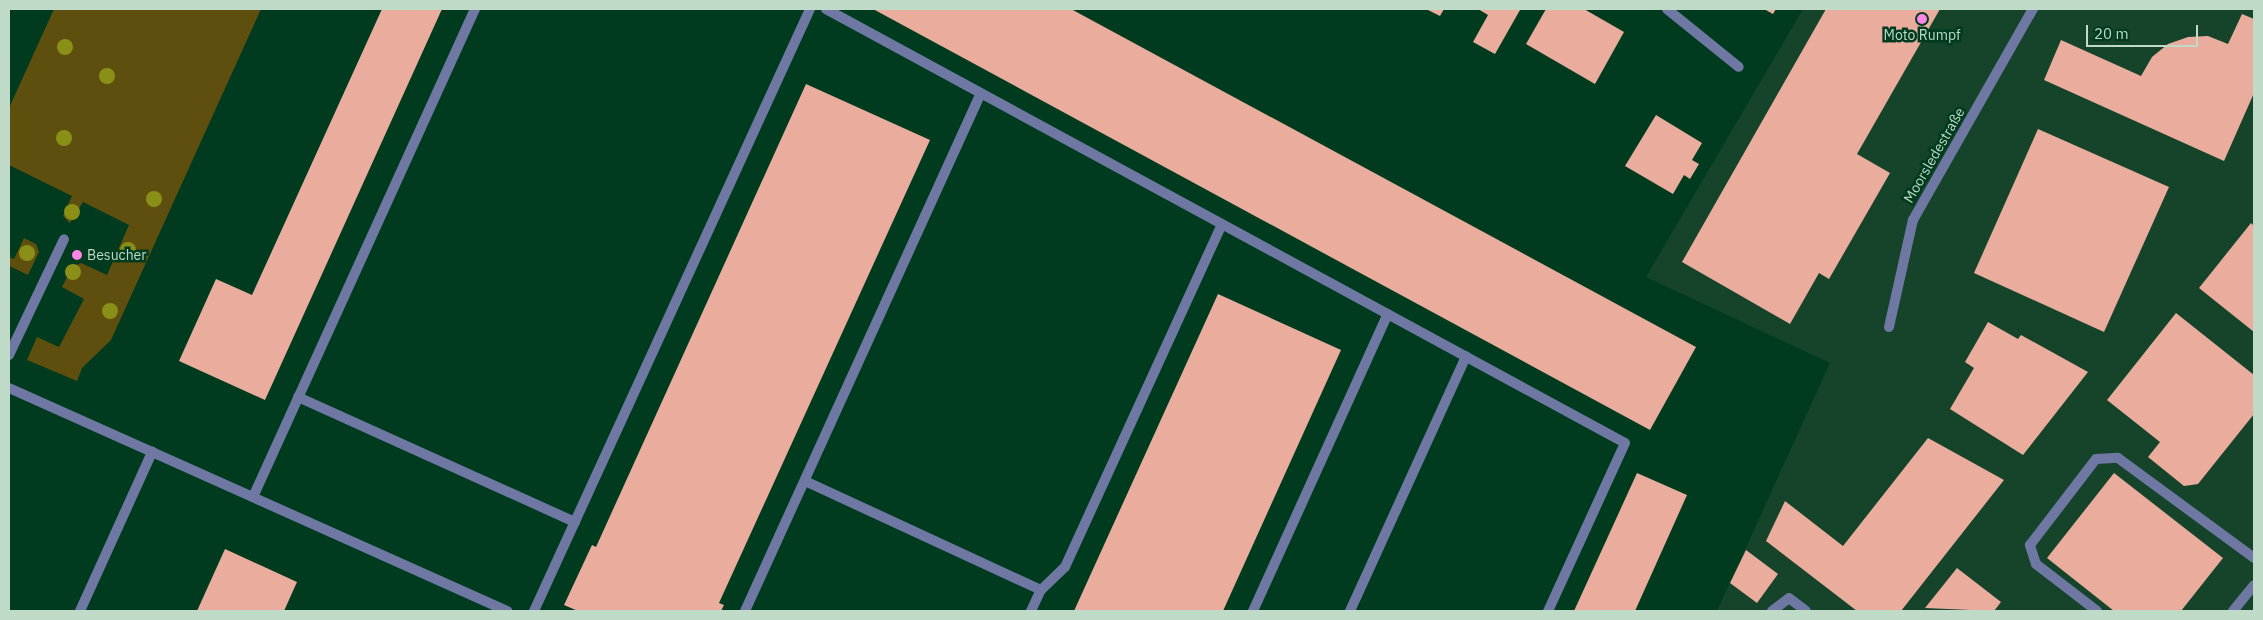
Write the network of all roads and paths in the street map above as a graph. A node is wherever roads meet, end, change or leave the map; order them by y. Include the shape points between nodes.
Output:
1 (475, 9) edge
2 (810, 9) edge
3 (826, 9) edge
4 (1667, 9) edge
5 (2034, 9) edge
6 (1739, 67) dead end
7 (981, 93) junction
8 (1222, 224) junction
9 (64, 239) dead end
10 (1388, 314) junction
11 (1889, 327) dead end
12 (9, 355) edge
13 (1466, 356) junction
14 (9, 388) edge
15 (298, 397) junction
16 (152, 452) junction
17 (805, 481) junction
18 (253, 497) junction
19 (575, 522) junction
20 (2254, 558) edge
21 (2254, 585) edge
22 (1041, 590) junction
23 (80, 611) edge
24 (507, 611) edge
25 (534, 611) edge
26 (745, 611) edge
27 (1031, 611) edge
28 (1253, 611) edge
29 (1350, 611) edge
30 (1548, 611) edge
31 (1772, 611) edge
32 (1806, 611) edge
33 (2096, 611) edge
34 (2233, 611) edge

1 - 15 street
2 - 19 street
3 - 7 street
4 - 6 street
5 - 11 street, Moorsledestraße via 1913,220
7 - 8 street
7 - 17 street
8 - 10 street
8 - 22 street via 1065,567
9 - 12 street
10 - 13 street
10 - 28 street
13 - 29 street
13 - 30 street via 1626,443
14 - 16 street
15 - 18 street
15 - 19 street
16 - 18 street
16 - 23 street
17 - 22 street
17 - 26 street
18 - 24 street
19 - 25 street
20 - 33 street via 2118,458 2096,459 2030,545 2036,564
21 - 34 street
22 - 27 street
31 - 32 street via 1788,598

